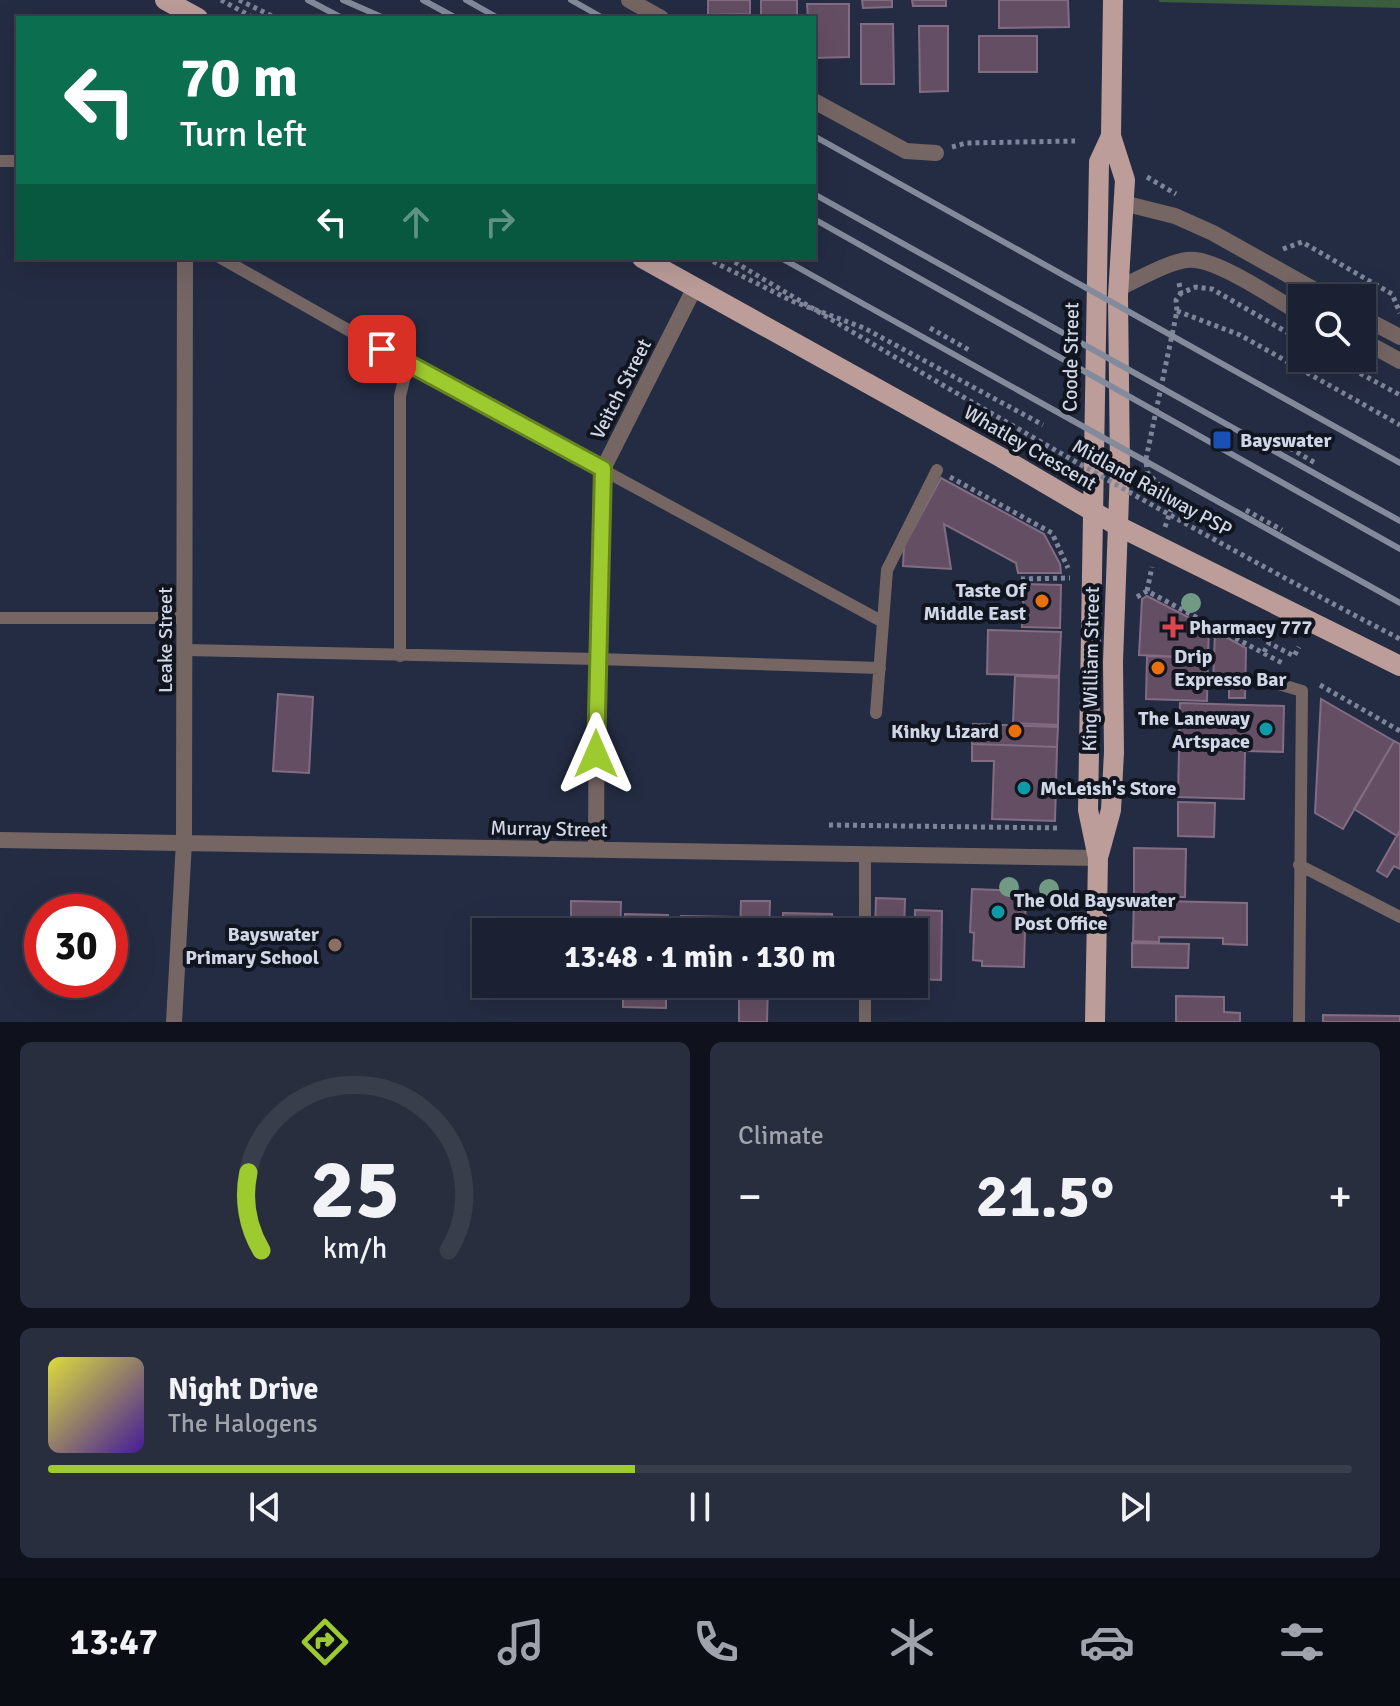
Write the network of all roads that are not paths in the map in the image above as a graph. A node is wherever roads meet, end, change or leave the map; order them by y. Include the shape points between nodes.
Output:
1 (165, 0) edge
2 (629, 0) edge
3 (1113, 0) edge
4 (194, 16) edge
5 (657, 16) edge
6 (816, 102) edge
7 (1111, 136) junction
8 (936, 153) road end
9 (1123, 203) junction
10 (185, 260) edge
11 (225, 260) edge
12 (646, 260) edge
13 (1304, 284) edge
14 (695, 287) junction
15 (1119, 288) junction
16 (1288, 306) edge
17 (1376, 324) edge
18 (1400, 337) edge
19 (1376, 348) edge
20 (1400, 361) edge
21 (408, 364) junction
22 (603, 469) junction
23 (937, 470) road end
24 (1092, 511) junction
25 (1118, 526) junction
26 (1092, 582) joint
27 (0, 618) edge
28 (186, 618) junction
29 (883, 622) junction
30 (185, 650) junction
31 (400, 656) junction
32 (597, 659) junction
33 (1400, 666) edge
34 (880, 668) junction
35 (1272, 682) dead end
36 (876, 713) dead end
37 (0, 840) edge
38 (184, 842) junction
39 (596, 850) junction
40 (865, 855) junction
41 (1098, 858) junction
42 (1299, 865) junction
43 (1400, 917) edge
44 (865, 918) edge
45 (865, 998) edge
46 (174, 1022) edge
47 (865, 1022) edge
48 (1095, 1022) edge
49 (1299, 1022) edge

1 - 4 main road
2 - 5 street
3 - 7 main road, Coode Street
6 - 8 street via 906,151
7 - 9 main road, Coode Street via 1125,180
7 - 24 main road, Coode Street via 1099,162
9 - 13 street via 1175,216 1213,233
9 - 15 main road, Coode Street
10 - 28 street, Leake Street
11 - 21 lane
12 - 14 main road, Whatley Crescent
14 - 22 street, Veitch Street
14 - 24 main road, Whatley Crescent
15 - 16 street via 1194,259
15 - 25 main road, Coode Street
17 - 18 street
19 - 20 street
21 - 22 lane
21 - 31 lane via 400,396
22 - 29 lane
22 - 32 street, Veitch Street
23 - 29 lane via 887,570
24 - 25 main road, Whatley Crescent
24 - 26 main road, Coode Street
25 - 33 main road, Whatley Crescent
25 - 41 main road, King William Street via 1111,810
26 - 41 main road, King William Street via 1088,810
27 - 28 lane
28 - 30 street, Leake Street
29 - 34 lane
30 - 31 lane
30 - 38 street, Leake Street
31 - 32 lane
32 - 34 lane
32 - 39 street, Veitch Street
34 - 36 lane
35 - 42 lane via 1302,691
37 - 38 street, Murray Street
38 - 39 street, Murray Street
38 - 46 street, Leake Street
39 - 40 street, Murray Street
40 - 41 street, Murray Street
40 - 44 lane
41 - 48 main road, King William Street
42 - 43 lane
42 - 49 lane
45 - 47 lane

